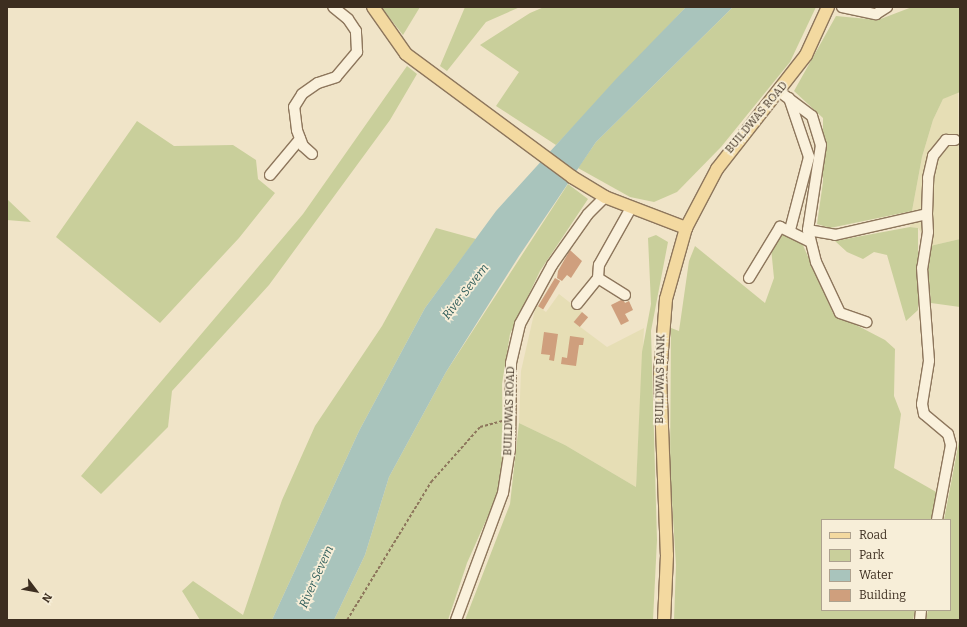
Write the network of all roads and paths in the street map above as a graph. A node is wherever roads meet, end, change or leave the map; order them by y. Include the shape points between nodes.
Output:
1 (333, 7) edge
2 (373, 7) edge
3 (828, 7) edge
4 (842, 7) edge
5 (887, 7) edge
6 (784, 95) junction
7 (300, 139) junction
8 (955, 140) dead end
9 (312, 154) dead end
10 (270, 175) dead end
11 (605, 197) junction
12 (631, 208) junction
13 (927, 214) junction
14 (686, 228) junction
15 (790, 230) junction
16 (808, 230) junction
17 (809, 241) junction
18 (598, 278) junction
19 (748, 278) dead end
20 (624, 295) dead end
21 (577, 304) dead end
22 (866, 322) dead end
23 (511, 421) junction
24 (937, 519) edge
25 (347, 620) edge
26 (456, 620) edge
27 (664, 620) edge

1 - 7 street via 348,19 356,31 357,52 336,77 318,83 302,94 294,107
2 - 11 main road via 406,54 590,190
3 - 6 main road, BUILDWAS ROAD
4 - 5 street via 876,14
6 - 14 main road, BUILDWAS ROAD via 717,169
6 - 15 street via 809,157
6 - 16 street via 812,116 821,146
7 - 9 street
7 - 10 street
8 - 13 street via 946,140 933,156 928,178
11 - 12 main road
11 - 23 street, BUILDWAS ROAD via 570,239 527,307 512,363
12 - 14 main road
12 - 18 street via 599,265
13 - 16 street via 835,235
13 - 24 street via 928,232 922,268 929,361 922,404 924,414 948,434 951,445
14 - 27 main road, BUILDWAS BANK via 671,276 662,335 661,426 667,555
15 - 17 street
15 - 19 street via 784,227 777,231
16 - 17 street
17 - 22 street via 840,313
18 - 20 street
18 - 21 street
23 - 25 path via 480,427 430,482
23 - 26 street, BUILDWAS ROAD via 503,493

